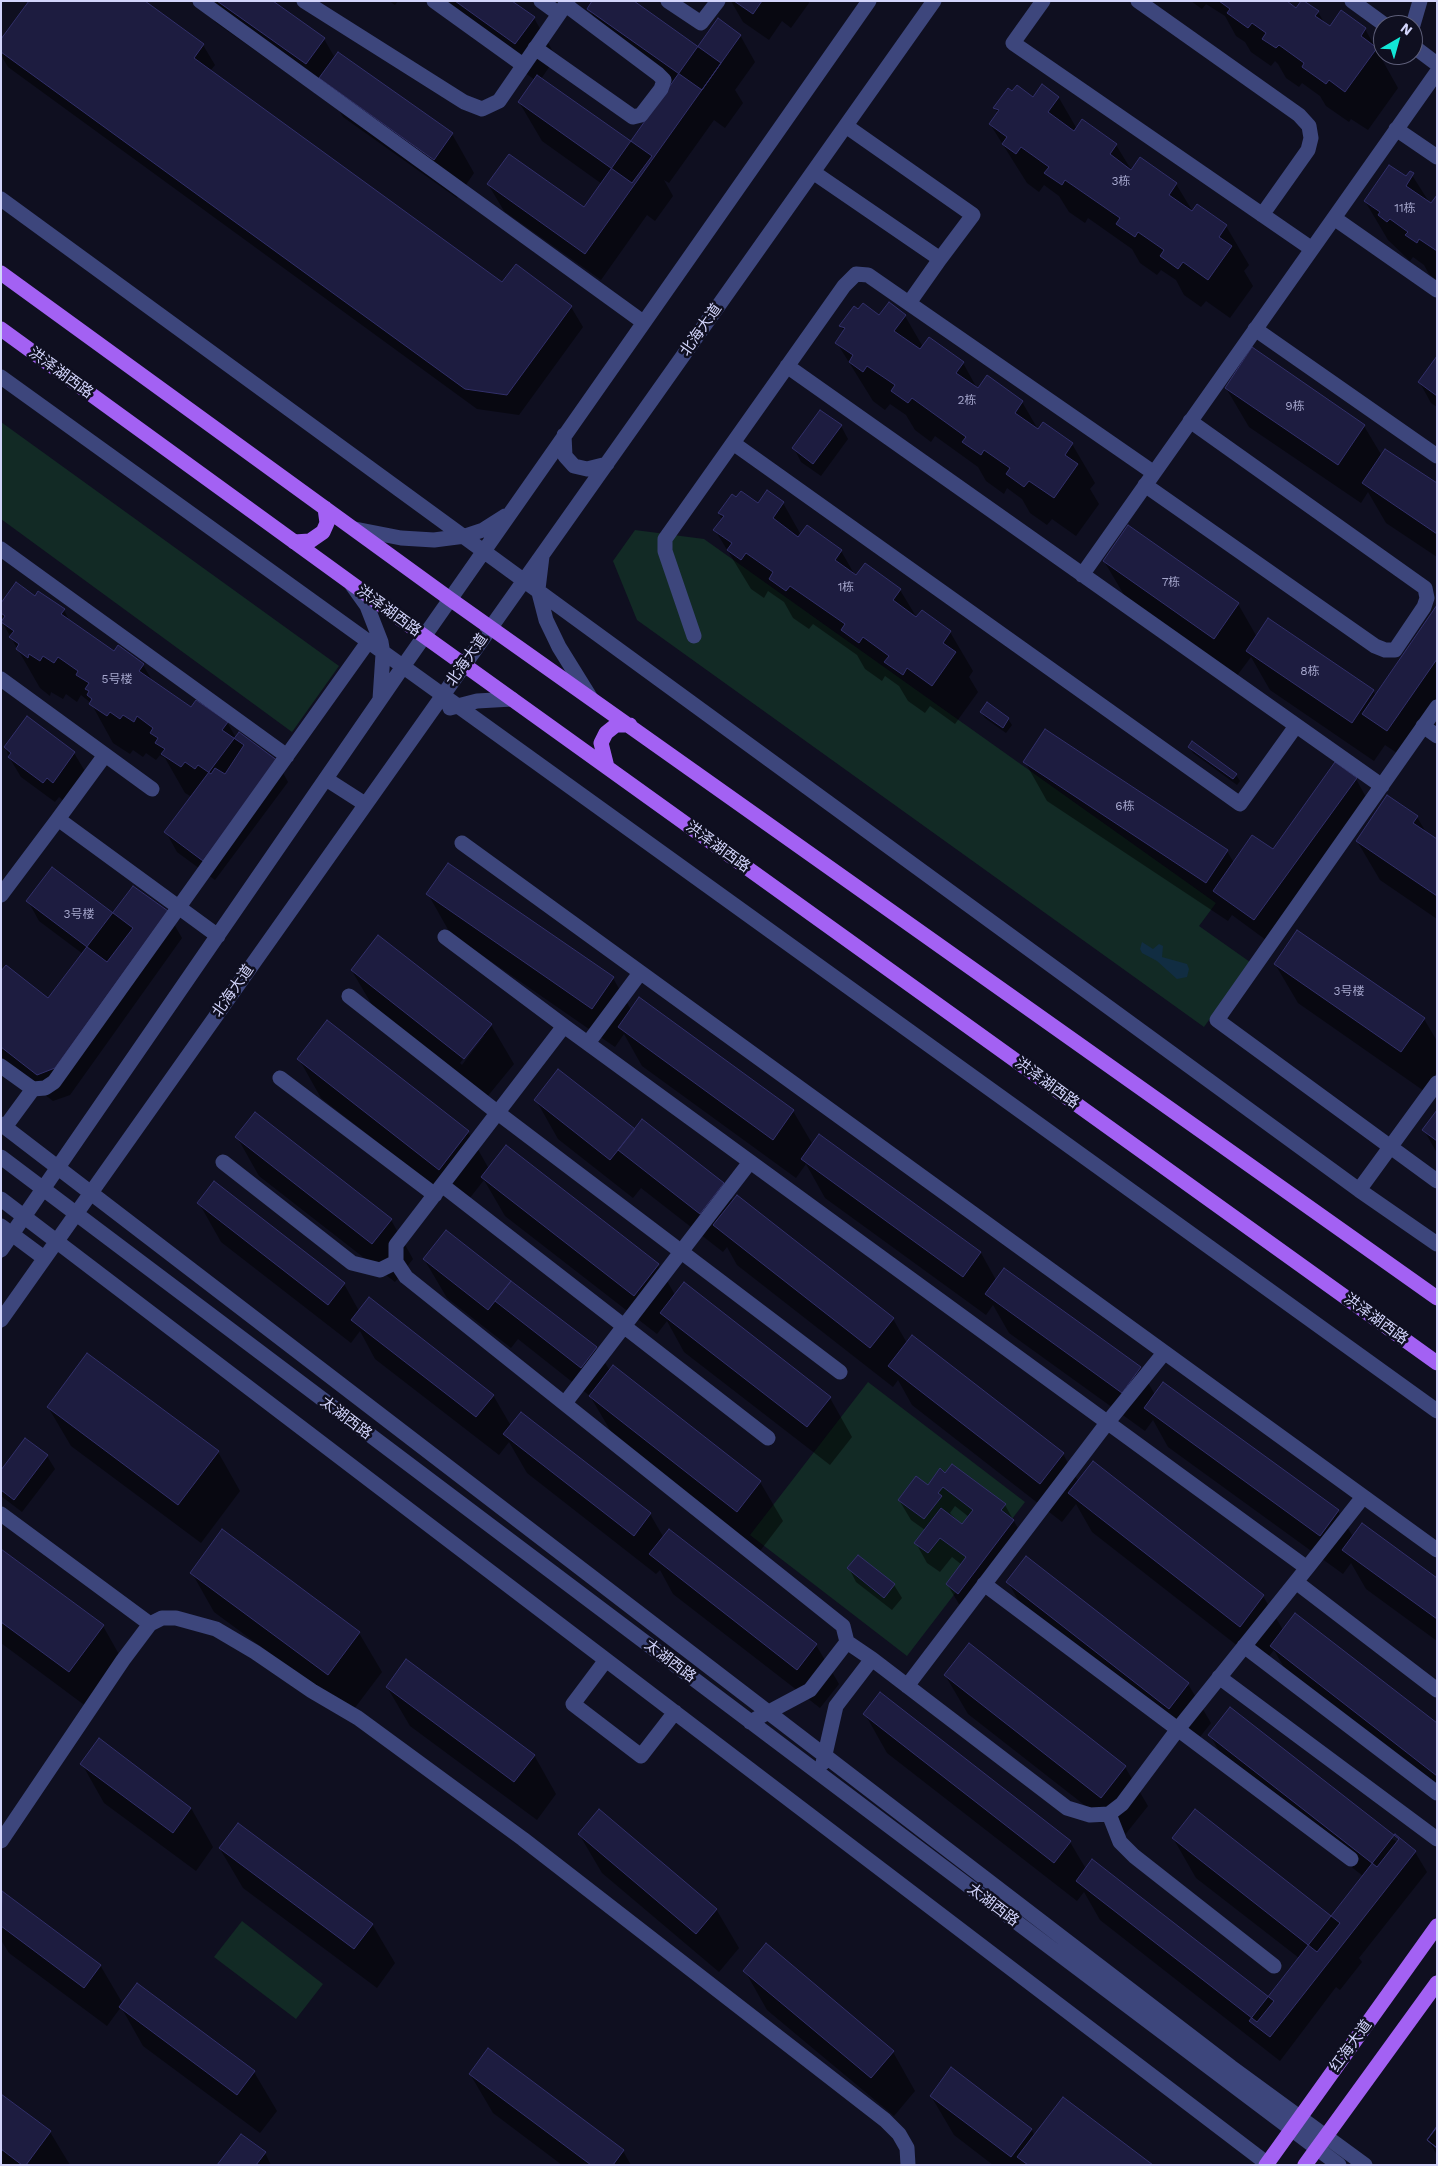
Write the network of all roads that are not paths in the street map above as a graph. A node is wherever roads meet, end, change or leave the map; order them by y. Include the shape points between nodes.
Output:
1 (200, 1) edge
2 (304, 1) edge
3 (434, 1) edge
4 (541, 1) edge
5 (668, 1) edge
6 (718, 1) edge
7 (869, 1) edge
8 (934, 1) edge
9 (1043, 1) edge
10 (1138, 1) edge
11 (1352, 1) edge
12 (1420, 1) edge
13 (564, 7) edge
14 (1416, 15) edge
15 (1373, 16) edge
16 (536, 48) junction
17 (1423, 54) edge
18 (1437, 64) edge
19 (523, 65) junction
20 (1437, 72) edge
21 (846, 126) junction
22 (1396, 129) junction
23 (1437, 157) edge
24 (813, 172) junction
25 (1, 199) edge
26 (1262, 215) junction
27 (1334, 218) junction
28 (1312, 249) junction
29 (940, 259) junction
30 (1, 273) edge
31 (1437, 290) edge
32 (909, 303) junction
33 (643, 322) junction
34 (1, 329) edge
35 (1255, 329) junction
36 (787, 366) junction
37 (1, 377) edge
38 (1190, 421) junction
39 (564, 436) junction
40 (733, 443) junction
41 (1437, 456) edge
42 (607, 464) junction
43 (1149, 479) junction
44 (325, 508) junction
45 (512, 511) junction
46 (355, 529) junction
47 (465, 536) junction
48 (294, 542) junction
49 (1, 549) edge
50 (485, 550) junction
51 (542, 554) junction
52 (1082, 575) junction
53 (524, 579) junction
54 (351, 584) junction
55 (538, 589) junction
56 (450, 599) junction
57 (491, 627) junction
58 (424, 636) junction
59 (694, 636) dead end
60 (368, 642) junction
61 (383, 654) junction
62 (464, 665) junction
63 (402, 668) junction
64 (1, 679) edge
65 (442, 696) junction
66 (590, 697) junction
67 (512, 699) junction
68 (380, 700) junction
69 (456, 706) junction
70 (1437, 707) edge
71 (428, 716) junction
72 (630, 725) junction
73 (1296, 726) junction
74 (1424, 726) junction
75 (1437, 736) edge
76 (105, 755) junction
77 (287, 756) junction
78 (607, 767) junction
79 (326, 779) junction
80 (1382, 786) junction
81 (152, 789) dead end
82 (365, 804) junction
83 (58, 819) junction
84 (462, 843) dead end
85 (1, 895) edge
86 (179, 907) junction
87 (218, 936) junction
88 (445, 937) dead end
89 (640, 973) junction
90 (349, 996) dead end
91 (564, 1026) junction
92 (588, 1043) junction
93 (3, 1070) edge
94 (280, 1078) dead end
95 (1437, 1083) edge
96 (33, 1089) junction
97 (498, 1113) junction
98 (3, 1125) edge
99 (1390, 1148) junction
100 (1, 1157) edge
101 (223, 1162) dead end
102 (750, 1162) junction
103 (59, 1168) junction
104 (1437, 1181) edge
105 (43, 1190) junction
106 (439, 1190) junction
107 (1359, 1190) junction
108 (90, 1192) junction
109 (1, 1199) edge
110 (75, 1213) junction
111 (24, 1217) junction
112 (7, 1230) edge
113 (56, 1240) junction
114 (1437, 1244) edge
115 (1, 1250) edge
116 (681, 1251) junction
117 (44, 1258) junction
118 (396, 1262) junction
119 (1437, 1298) edge
120 (1, 1320) edge
121 (624, 1326) junction
122 (1164, 1353) junction
123 (1437, 1362) edge
124 (840, 1372) dead end
125 (564, 1403) junction
126 (1437, 1411) edge
127 (1107, 1423) junction
128 (768, 1438) dead end
129 (1363, 1497) junction
130 (1, 1514) edge
131 (1437, 1550) edge
132 (1308, 1568) junction
133 (1296, 1582) junction
134 (984, 1584) junction
135 (150, 1624) junction
136 (846, 1642) junction
137 (1244, 1646) junction
138 (872, 1659) junction
139 (606, 1660) junction
140 (1219, 1677) junction
141 (907, 1686) junction
142 (1437, 1690) edge
143 (675, 1712) junction
144 (768, 1712) junction
145 (750, 1722) junction
146 (1178, 1729) junction
147 (824, 1755) junction
148 (820, 1774) junction
149 (1437, 1793) edge
150 (1109, 1814) junction
151 (1437, 1839) edge
152 (1, 1841) edge
153 (1351, 1859) dead end
154 (1437, 1926) edge
155 (1274, 1966) dead end
156 (1437, 1983) edge
157 (1301, 2116) junction
158 (1292, 2129) junction
159 (1326, 2135) junction
160 (1317, 2148) junction
161 (1267, 2164) edge
162 (908, 2165) edge
163 (1305, 2165) edge
164 (1339, 2165) edge
165 (1365, 2165) edge

1 - 33 street
2 - 19 street via 464,102 482,109 499,101
3 - 19 street
4 - 13 street
5 - 6 street via 701,23
7 - 33 street
8 - 21 street, 北海大道
9 - 26 street via 1013,43
10 - 26 street via 1299,115 1309,126 1308,150
11 - 15 street
12 - 14 street
13 - 16 street
13 - 16 street via 658,74 664,80 660,89 641,115 633,117
16 - 19 street
17 - 18 street
20 - 22 street
21 - 24 street, 北海大道
21 - 29 street via 973,215
22 - 23 street
22 - 27 street
24 - 29 street
24 - 42 street, 北海大道
25 - 47 street
26 - 28 street
27 - 28 street
27 - 31 street
28 - 35 street
29 - 32 street
30 - 44 main road
32 - 36 street via 868,275 856,274
32 - 43 street
33 - 39 street
34 - 48 main road, 洪泽湖西路
35 - 38 street
35 - 41 street
36 - 40 street
36 - 52 street
37 - 60 street
38 - 43 street
38 - 43 street via 1425,588 1427,598 1424,606 1395,650 1375,646
39 - 42 street via 566,456 574,466 587,469
39 - 45 street
40 - 59 street via 665,539 665,551
40 - 73 street via 1240,804
42 - 51 street, 北海大道
43 - 52 street
44 - 46 main road
44 - 48 main road via 327,523 323,532 310,541
45 - 47 street via 483,530
45 - 50 street
46 - 47 street via 401,538 434,540
46 - 56 main road
47 - 50 street
48 - 54 main road, 洪泽湖西路
49 - 77 street
50 - 53 street
50 - 56 street
51 - 53 street, 北海大道
51 - 55 street
52 - 73 street
53 - 55 street
53 - 57 street, 北海大道
54 - 58 main road, 洪泽湖西路
54 - 61 street via 367,606
55 - 66 street via 546,620 559,648
55 - 107 street
56 - 57 main road
56 - 58 street
57 - 62 street, 北海大道
57 - 66 main road
58 - 62 main road, 洪泽湖西路
58 - 63 street
60 - 61 street
60 - 77 street
61 - 63 street
61 - 68 street
62 - 65 street, 北海大道
62 - 67 main road, 洪泽湖西路
63 - 65 street
63 - 68 street
64 - 76 street
65 - 69 street
65 - 71 street, 北海大道
66 - 72 main road
67 - 69 street
67 - 78 main road, 洪泽湖西路
68 - 79 street
69 - 71 street
69 - 126 street
70 - 74 street
71 - 82 street, 北海大道
72 - 78 main road via 616,726 606,733 601,743
72 - 119 main road
73 - 80 street
74 - 75 street
74 - 80 street
76 - 81 street
76 - 83 street
77 - 86 street
78 - 123 main road, 洪泽湖西路
79 - 82 street
79 - 87 street
80 - 99 street via 1217,1020
82 - 108 street, 北海大道
83 - 85 street
83 - 86 street
84 - 89 street
86 - 87 street
86 - 96 street via 54,1082 45,1088
87 - 103 street
88 - 91 street
89 - 92 street
89 - 122 street
90 - 97 street
91 - 92 street
91 - 97 street
92 - 102 street
93 - 96 street
94 - 106 street
95 - 99 street
96 - 98 street
97 - 106 street
97 - 116 street
98 - 103 street
99 - 104 street
99 - 107 street
100 - 105 street, 太湖西路
101 - 118 street via 352,1263 380,1270
102 - 116 street
102 - 127 street
103 - 105 street
103 - 108 street
105 - 110 street, 太湖西路
105 - 111 street
106 - 118 street via 396,1245
106 - 121 street
107 - 114 street
108 - 110 street, 北海大道
108 - 144 street
109 - 111 street
110 - 113 street, 北海大道
110 - 145 street, 太湖西路
111 - 112 street
111 - 113 street
112 - 115 street
112 - 117 street
113 - 117 street, 北海大道
113 - 139 street
116 - 121 street
116 - 124 street
117 - 120 street, 北海大道
118 - 125 street via 406,1277
121 - 125 street
121 - 128 street
122 - 127 street
122 - 129 street
125 - 136 street via 844,1626
127 - 132 street
127 - 134 street
129 - 131 street
129 - 132 street
130 - 135 street
132 - 133 street
133 - 137 street
133 - 142 street
134 - 141 street
134 - 146 street
135 - 152 street
135 - 162 street via 162,1618 176,1618 216,1629 358,1718 523,1839 885,2120 907,2148
136 - 138 street
136 - 144 street via 810,1690
137 - 140 street
137 - 149 street
138 - 141 street
138 - 147 street via 836,1706
139 - 143 street
139 - 143 street via 573,1704 641,1756
140 - 146 street
140 - 151 street
141 - 150 street via 1067,1808 1090,1815
143 - 161 street
144 - 145 street
144 - 147 street
145 - 148 street, 太湖西路
146 - 150 street via 1122,1804
146 - 153 street
147 - 148 street
147 - 157 street via 1231,2067
148 - 158 street, 太湖西路
150 - 155 street via 1120,1842 1134,1856
154 - 157 main road, 红海大道
156 - 159 main road
157 - 158 main road, 红海大道
157 - 159 street
158 - 160 street, 太湖西路
158 - 161 main road, 红海大道
159 - 160 main road
159 - 165 street
160 - 163 main road
160 - 164 street, 太湖西路

